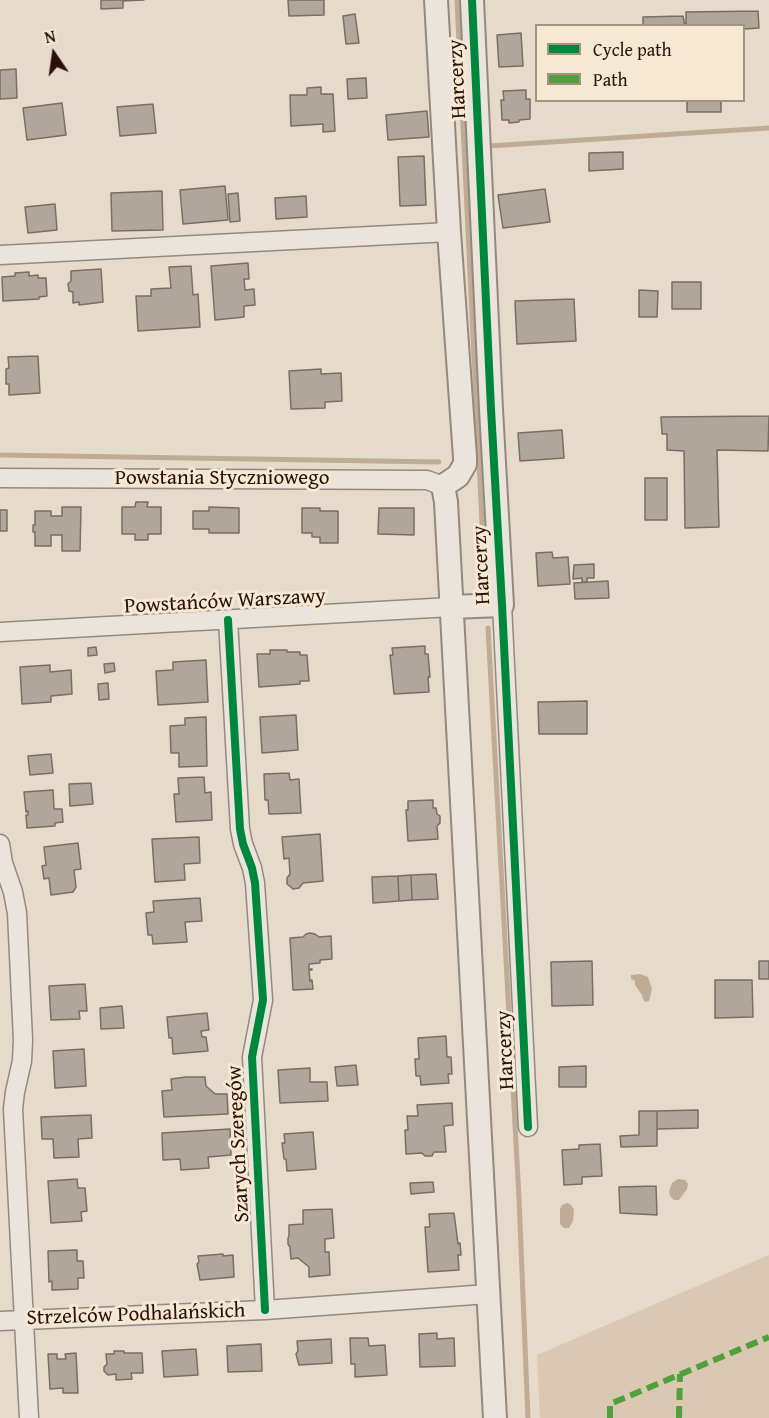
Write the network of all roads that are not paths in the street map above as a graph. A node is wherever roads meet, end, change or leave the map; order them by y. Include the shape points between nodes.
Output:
1 (436, 0) edge
2 (472, 0) edge
3 (449, 232) junction
4 (0, 255) edge
5 (0, 478) edge
6 (443, 486) junction
7 (502, 605) junction
8 (451, 607) junction
9 (228, 620) junction
10 (0, 632) edge
11 (0, 844) edge
12 (528, 1127) dead end
13 (488, 1294) junction
14 (265, 1310) junction
15 (25, 1319) junction
16 (0, 1321) edge
17 (29, 1418) edge
18 (495, 1418) edge

1 - 3 street, Harcerzy
2 - 7 street, Harcerzy
3 - 4 street
3 - 6 street, Harcerzy via 465,464 458,476
5 - 6 street, Powstania Styczniowego via 426,480
6 - 8 street, Harcerzy
7 - 8 street, Powstańców Warszawy
7 - 12 street, Harcerzy
8 - 9 street, Powstańców Warszawy
8 - 13 street, Harcerzy
9 - 10 street, Powstańców Warszawy
9 - 14 street, Szarych Szeregów via 240,829 255,883 263,1000 252,1057
11 - 15 street via 17,913 23,1040 13,1109
13 - 14 street, Strzelców Podhalańskich
13 - 18 street, Harcerzy
14 - 15 street, Strzelców Podhalańskich
15 - 16 street, Strzelców Podhalańskich
15 - 17 street

